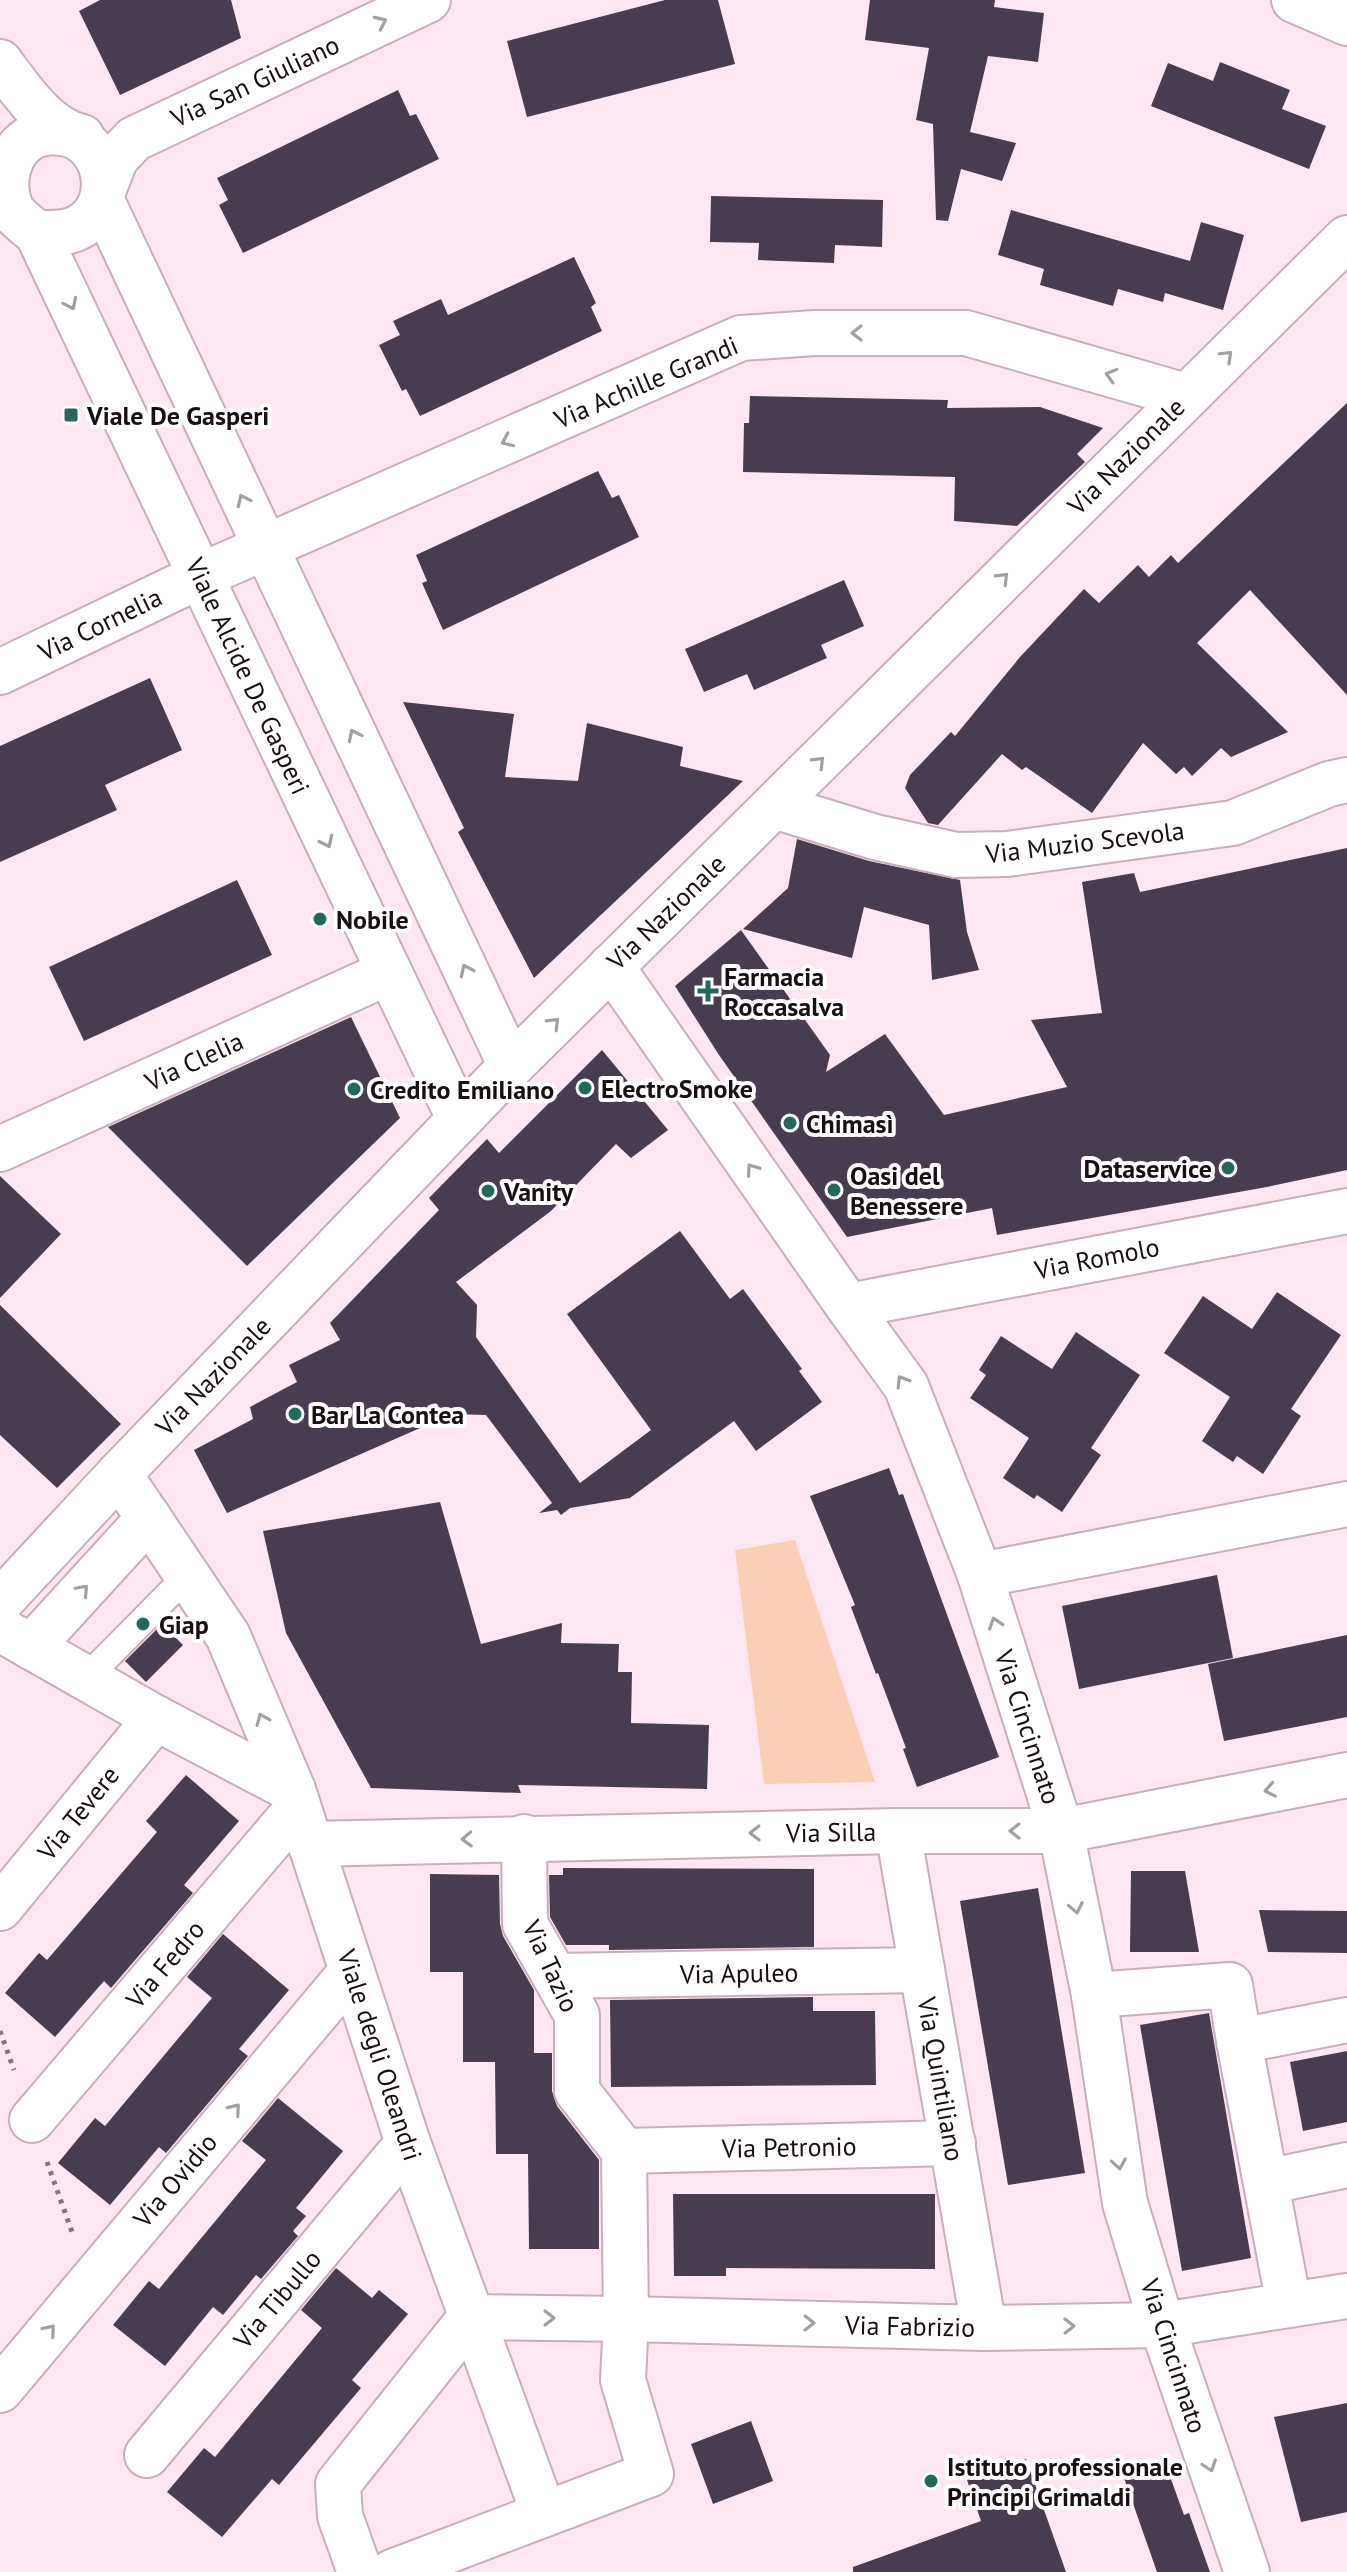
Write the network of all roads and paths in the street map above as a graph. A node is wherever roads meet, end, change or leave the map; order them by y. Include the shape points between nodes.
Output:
1 (428, 0) edge
2 (1294, 0) edge
3 (1347, 23) edge
4 (0, 62) edge
5 (70, 134) junction
6 (134, 139) junction
7 (20, 146) junction
8 (104, 194) junction
9 (2, 196) edge
10 (37, 233) junction
11 (1347, 238) edge
12 (1186, 396) junction
13 (266, 547) junction
14 (200, 576) junction
15 (0, 672) edge
16 (1347, 780) edge
17 (774, 806) junction
18 (611, 966) junction
19 (389, 972) junction
20 (511, 1066) junction
21 (459, 1118) junction
22 (0, 1149) edge
23 (1347, 1211) edge
24 (848, 1306) junction
25 (119, 1474) junction
26 (1347, 1504) edge
27 (149, 1518) junction
28 (188, 1575) junction
29 (980, 1575) junction
30 (0, 1602) edge
31 (16, 1638) edge
32 (86, 1678) junction
33 (156, 1718) junction
34 (1347, 1775) edge
35 (300, 1814) junction
36 (898, 1831) junction
37 (1061, 1831) junction
38 (524, 1837) junction
39 (0, 1908) edge
40 (922, 1970) junction
41 (352, 1971) junction
42 (556, 1976) junction
43 (1094, 1995) junction
44 (1347, 2020) edge
45 (1239, 2041) junction
46 (32, 2120) dead end
47 (408, 2143) junction
48 (953, 2143) junction
49 (624, 2151) junction
50 (1347, 2165) edge
51 (1266, 2182) junction
52 (1347, 2296) edge
53 (1289, 2305) junction
54 (471, 2317) junction
55 (626, 2319) junction
56 (1162, 2325) junction
57 (984, 2328) junction
58 (0, 2390) edge
59 (147, 2455) dead end
60 (544, 2514) junction
61 (360, 2572) edge
62 (392, 2572) edge
63 (1247, 2572) edge

6 -> 1 street, Via San Giuliano
2 - 3 street
4 - 5 street via 25,96
4 - 7 street via 19,116
5 - 6 street
5 - 7 street via 35,135
5 - 8 street via 96,154
6 - 8 street, Via San Giuliano via 116,158
7 - 9 street via 9,160
8 - 10 street via 92,217 77,229
13 -> 8 street
9 - 10 street
10 -> 14 street, Viale Alcide De Gasperi
12 -> 11 street, Via Nazionale
12 -> 13 street, Via Achille Grandi via 966,333 741,338
17 -> 12 street, Via Nazionale
13 - 14 street, Via Achille Grandi
20 -> 13 street
14 - 15 street, Via Cornelia
14 -> 19 street, Viale Alcide De Gasperi
16 - 17 street, Via Muzio Scevola via 1233,823 1007,854 956,855
17 - 18 street, Via Nazionale
20 -> 18 street, Via Nazionale
24 -> 18 street, Via Cincinnato
19 - 21 street, Viale Alcide De Gasperi
19 - 22 street, Via Clelia
20 - 21 street, Via Nazionale
21 - 25 street, Via Nazionale
23 - 24 street, Via Romolo
29 -> 24 street, Via Cincinnato via 906,1386
25 - 27 street, Viale degli Oleandri
25 - 30 street, Via Nazionale
26 - 29 street
27 - 28 street, Viale degli Oleandri
31 -> 27 street
28 - 32 lane
35 -> 28 street, Viale degli Oleandri via 228,1636
37 -> 29 street, Via Cincinnato
31 - 32 street
32 - 33 street
33 - 35 street
33 - 39 street, Via Tevere
34 -> 37 street, Via Silla
38 -> 35 street, Via Silla
35 - 41 street, Viale degli Oleandri
35 - 46 street, Via Fedro
37 -> 36 street, Via Silla
36 -> 38 street, Via Silla
36 - 40 street, Via Quintiliano
37 -> 43 street, Via Cincinnato
38 - 42 street, Via Tazio via 525,1924
40 - 42 street, Via Apuleo
40 - 48 street, Via Quintiliano
41 - 47 street, Viale degli Oleandri
58 -> 41 street, Via Ovidio
42 - 49 street, Via Tazio via 577,2015 577,2091
43 - 45 street via 1230,1985
43 -> 56 street, Via Cincinnato via 1125,2203
44 - 45 street
45 - 51 street
47 - 54 street, Viale degli Oleandri
47 - 59 street, Via Tibullo
48 - 49 street, Via Petronio
48 - 57 street, Via Quintiliano
49 - 55 street
50 - 51 street
51 - 53 street
52 - 53 street, Via Fabrizio
53 - 56 street, Via Fabrizio
54 -> 55 street, Via Fabrizio
54 - 60 street, Viale degli Oleandri
54 - 61 street via 338,2484 340,2516
55 -> 57 street, Via Fabrizio
55 - 60 street via 623,2380 651,2474
57 -> 56 street, Via Fabrizio
56 -> 63 street, Via Cincinnato
60 - 62 street

